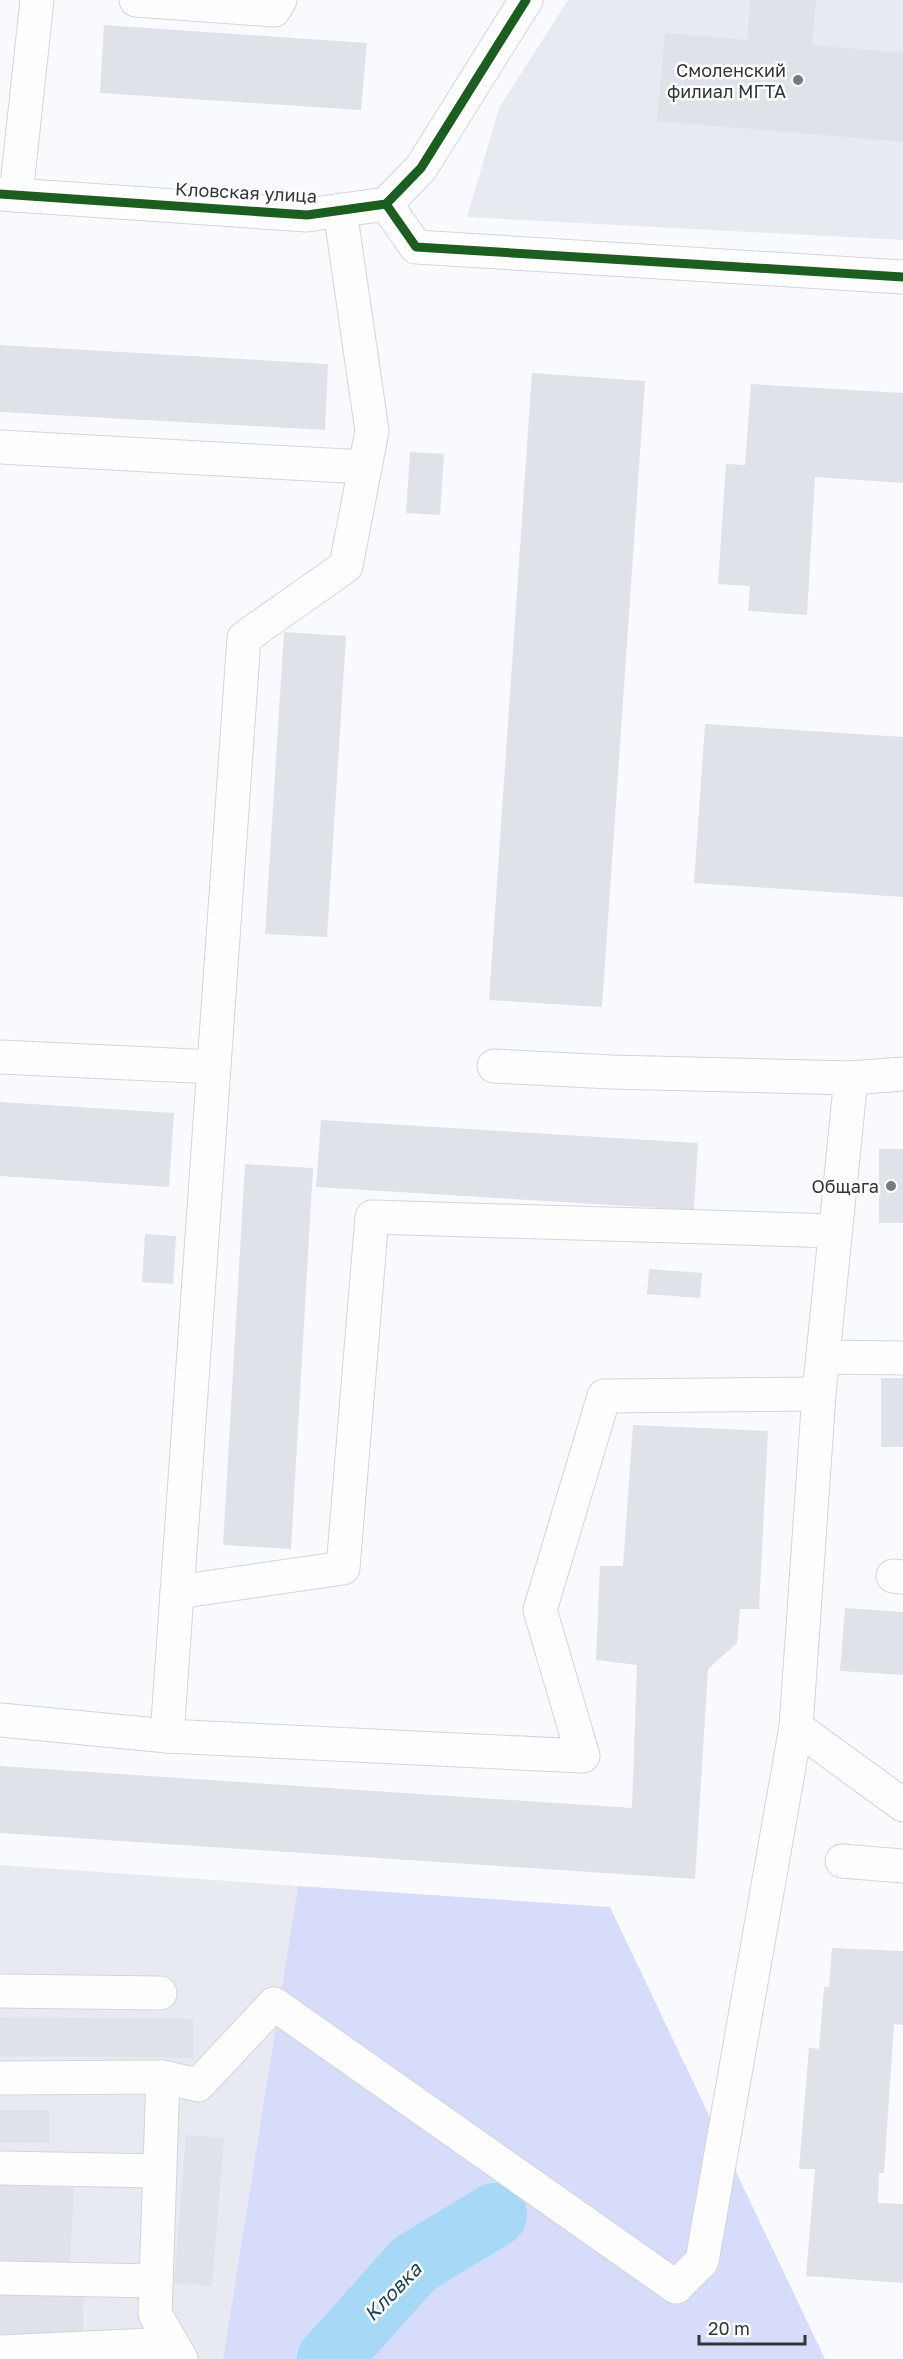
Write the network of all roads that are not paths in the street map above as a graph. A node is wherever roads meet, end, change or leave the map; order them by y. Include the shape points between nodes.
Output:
1 (37, 0) edge
2 (136, 0) edge
3 (280, 0) edge
4 (526, 0) edge
5 (8, 194) edge
6 (387, 204) junction
7 (340, 210) junction
8 (903, 277) edge
9 (0, 447) edge
10 (365, 467) junction
11 (0, 1058) edge
12 (494, 1066) dead end
13 (214, 1067) junction
14 (903, 1074) edge
15 (851, 1078) junction
16 (836, 1231) junction
17 (823, 1357) junction
18 (903, 1358) edge
19 (819, 1394) junction
20 (177, 1592) junction
21 (0, 1720) edge
22 (796, 1727) junction
23 (167, 1736) junction
24 (903, 1805) edge
25 (842, 1861) dead end
26 (903, 1866) edge
27 (0, 1991) edge
28 (160, 1994) dead end
29 (162, 2077) junction
30 (0, 2078) edge
31 (0, 2168) edge
32 (159, 2171) junction
33 (0, 2278) edge
34 (156, 2281) junction
35 (176, 2350) edge
36 (0, 2352) edge

1 - 5 street
2 - 3 street via 274,10
4 - 6 street via 421,168
5 - 7 street, Кловская улица via 307,215
6 - 7 street, Кловская улица
6 - 8 street via 416,247
7 - 10 street via 372,431
9 - 10 street
10 - 13 street via 346,566 244,638
11 - 13 street
12 - 15 street
13 - 20 street
14 - 15 street
15 - 16 street
16 - 17 street
16 - 20 street via 372,1216 343,1568
17 - 18 street
17 - 19 street
19 - 22 street
19 - 23 street via 604,1396 540,1610 583,1756
20 - 23 street
21 - 23 street
22 - 24 street
22 - 29 street via 702,2261 676,2287 274,2004 198,2085
25 - 26 street
27 - 28 street
29 - 30 street
29 - 32 street
31 - 32 street
32 - 34 street
33 - 34 street
34 - 35 street via 154,2314
35 - 36 street

